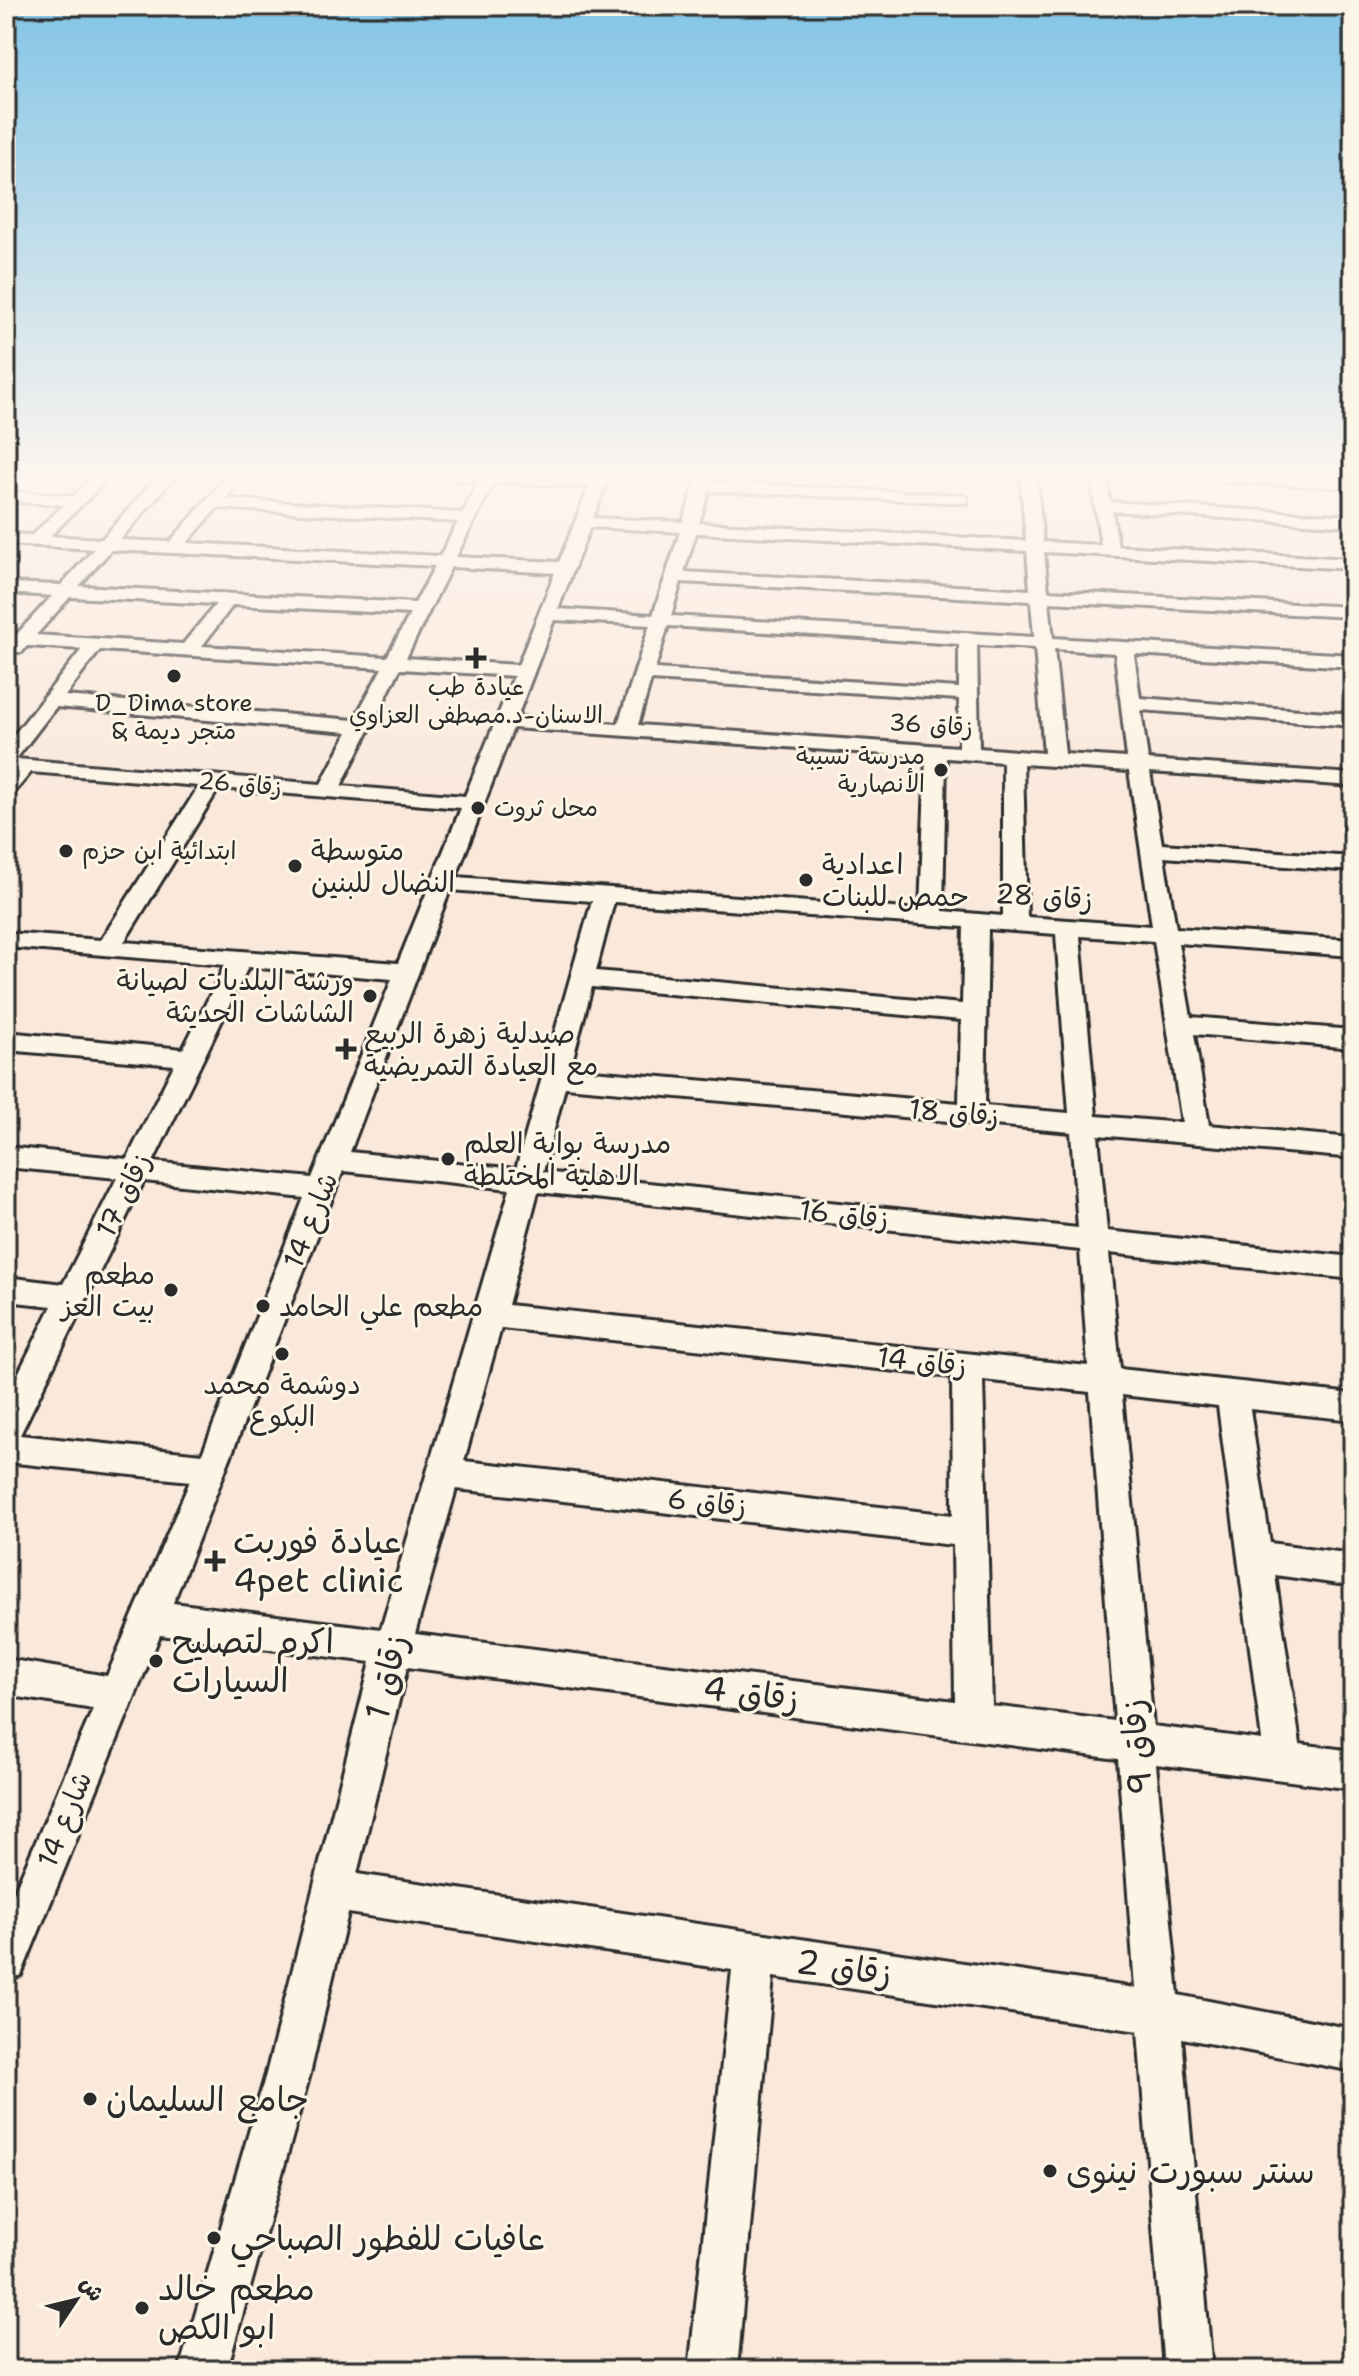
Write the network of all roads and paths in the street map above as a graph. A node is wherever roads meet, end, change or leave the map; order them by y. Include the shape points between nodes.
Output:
1 (71, 586) edge
2 (434, 586) edge
3 (559, 586) edge
4 (673, 586) edge
5 (846, 586) edge
6 (1039, 586) edge
7 (6, 588) edge
8 (66, 592) junction
9 (1040, 596) junction
10 (228, 600) junction
11 (422, 609) junction
12 (1353, 612) edge
13 (548, 614) junction
14 (663, 621) junction
15 (968, 639) junction
16 (14, 640) edge
17 (1045, 643) junction
18 (95, 645) junction
19 (1124, 648) junction
20 (188, 651) junction
21 (6, 658) edge
22 (1353, 661) edge
23 (394, 665) junction
24 (523, 671) junction
25 (645, 674) junction
26 (969, 694) junction
27 (51, 701) junction
28 (1131, 703) junction
29 (1353, 720) edge
30 (505, 722) junction
31 (362, 727) junction
32 (626, 730) junction
33 (936, 751) junction
34 (969, 754) junction
35 (1013, 757) junction
36 (1055, 760) junction
37 (12, 763) edge
38 (1138, 765) junction
39 (1353, 780) edge
40 (212, 782) junction
41 (6, 790) edge
42 (328, 791) junction
43 (474, 803) junction
44 (1152, 850) junction
45 (1353, 864) edge
46 (444, 883) junction
47 (605, 894) junction
48 (931, 918) junction
49 (976, 921) junction
50 (1015, 924) junction
51 (1067, 927) junction
52 (1164, 934) junction
53 (6, 940) edge
54 (108, 948) junction
55 (1353, 948) edge
56 (240, 959) junction
57 (408, 972) junction
58 (582, 978) junction
59 (974, 1013) junction
60 (1179, 1024) junction
61 (1353, 1039) edge
62 (6, 1041) edge
63 (190, 1058) junction
64 (556, 1077) junction
65 (972, 1114) junction
66 (1082, 1124) junction
67 (1197, 1134) junction
68 (1353, 1148) edge
69 (6, 1157) edge
70 (334, 1160) junction
71 (135, 1170) junction
72 (527, 1180) junction
73 (323, 1189) junction
74 (1092, 1240) junction
75 (1353, 1268) edge
76 (6, 1289) edge
77 (72, 1297) junction
78 (490, 1315) junction
79 (967, 1366) junction
80 (1104, 1381) junction
81 (1232, 1394) junction
82 (1353, 1407) edge
83 (6, 1430) edge
84 (6, 1448) edge
85 (212, 1469) junction
86 (444, 1473) junction
87 (970, 1532) junction
88 (1255, 1557) junction
89 (1353, 1570) edge
90 (150, 1617) junction
91 (393, 1648) junction
92 (6, 1677) edge
93 (115, 1695) junction
94 (974, 1721) junction
95 (1135, 1742) junction
96 (1284, 1761) junction
97 (1353, 1770) edge
98 (333, 1891) junction
99 (754, 1953) junction
100 (6, 1960) edge
101 (1159, 2013) junction
102 (1353, 2050) edge
103 (203, 2370) edge
104 (713, 2370) edge
105 (1188, 2370) edge

1 - 8 street
2 - 11 street
3 - 13 street, شارع 14
4 - 14 street
5 - 9 street
6 - 9 street
7 - 8 street
8 - 10 street
8 - 16 street
9 - 12 street
9 - 17 street
10 - 11 street
10 - 20 street
11 - 23 street
13 - 14 street
13 - 24 street, شارع 14
14 - 15 street
14 - 25 street
15 - 17 street
15 - 26 street
16 - 18 street
16 - 21 street
17 - 19 street
17 - 36 street
18 - 20 street
18 - 27 street
19 - 22 street
19 - 28 street
20 - 23 street
23 - 24 street
23 - 31 street
24 - 30 street, شارع 14
25 - 26 street
25 - 32 street
26 - 34 street
27 - 31 street
27 - 37 street
28 - 29 street
28 - 38 street
30 - 32 street, زقاق 36
30 - 43 street, شارع 14
31 - 42 street
32 - 33 street, زقاق 36
33 - 34 street, زقاق 36
33 - 48 street
34 - 35 street, زقاق 36
35 - 36 street, زقاق 36
35 - 50 street
36 - 38 street, زقاق 36
37 - 40 street, زقاق 26
37 - 41 street
38 - 39 street, زقاق 36
38 - 44 street
40 - 42 street, زقاق 26
40 - 54 street
42 - 43 street, زقاق 26
43 - 46 street, شارع 14
44 - 45 street
44 - 52 street
46 - 47 street, زقاق 28
46 - 57 street, شارع 14
47 - 48 street, زقاق 28
47 - 58 street, زقاق 1
48 - 49 street, زقاق 28
49 - 50 street, زقاق 28
49 - 59 street
50 - 51 street, زقاق 28
51 - 52 street, زقاق 28
51 - 66 street, زقاق 9
52 - 55 street, زقاق 28
52 - 60 street
53 - 54 street
54 - 56 street
56 - 57 street
56 - 63 street, زقاق 17
57 - 70 street, شارع 14
58 - 59 street
58 - 64 street, زقاق 1
59 - 65 street
60 - 61 street
60 - 67 street
62 - 63 street
63 - 71 street, زقاق 17
64 - 65 street, زقاق 18
64 - 72 street, زقاق 1
65 - 66 street, زقاق 18
66 - 67 street, زقاق 18
66 - 74 street, زقاق 9
67 - 68 street, زقاق 18
69 - 71 street
70 - 72 street, زقاق 16
70 - 73 street, شارع 14
71 - 73 street
71 - 77 street, زقاق 17
72 - 74 street, زقاق 16
72 - 78 street, زقاق 1
73 - 85 street, شارع 14
74 - 75 street, زقاق 16
74 - 80 street, زقاق 9
76 - 77 street
77 - 83 street, زقاق 17
78 - 79 street, زقاق 14
78 - 86 street, زقاق 1
79 - 80 street, زقاق 14
79 - 87 street
80 - 81 street, زقاق 14
80 - 95 street, زقاق 9
81 - 82 street, زقاق 14
81 - 88 street
84 - 85 street
85 - 90 street, شارع 14
86 - 87 street, زقاق 6
86 - 91 street, زقاق 1
87 - 94 street
88 - 89 street
88 - 96 street
90 - 91 street, زقاق 4
90 - 93 street, شارع 14
91 - 94 street, زقاق 4
91 - 98 street, زقاق 1
92 - 93 street
93 - 100 street, شارع 14
94 - 95 street, زقاق 4
95 - 96 street, زقاق 4
95 - 101 street, زقاق 9
96 - 97 street, زقاق 4
98 - 99 street, زقاق 2
98 - 103 street, زقاق 1 via 288,2074
99 - 101 street, زقاق 2
99 - 104 street
101 - 102 street, زقاق 2
101 - 105 street, زقاق 9

